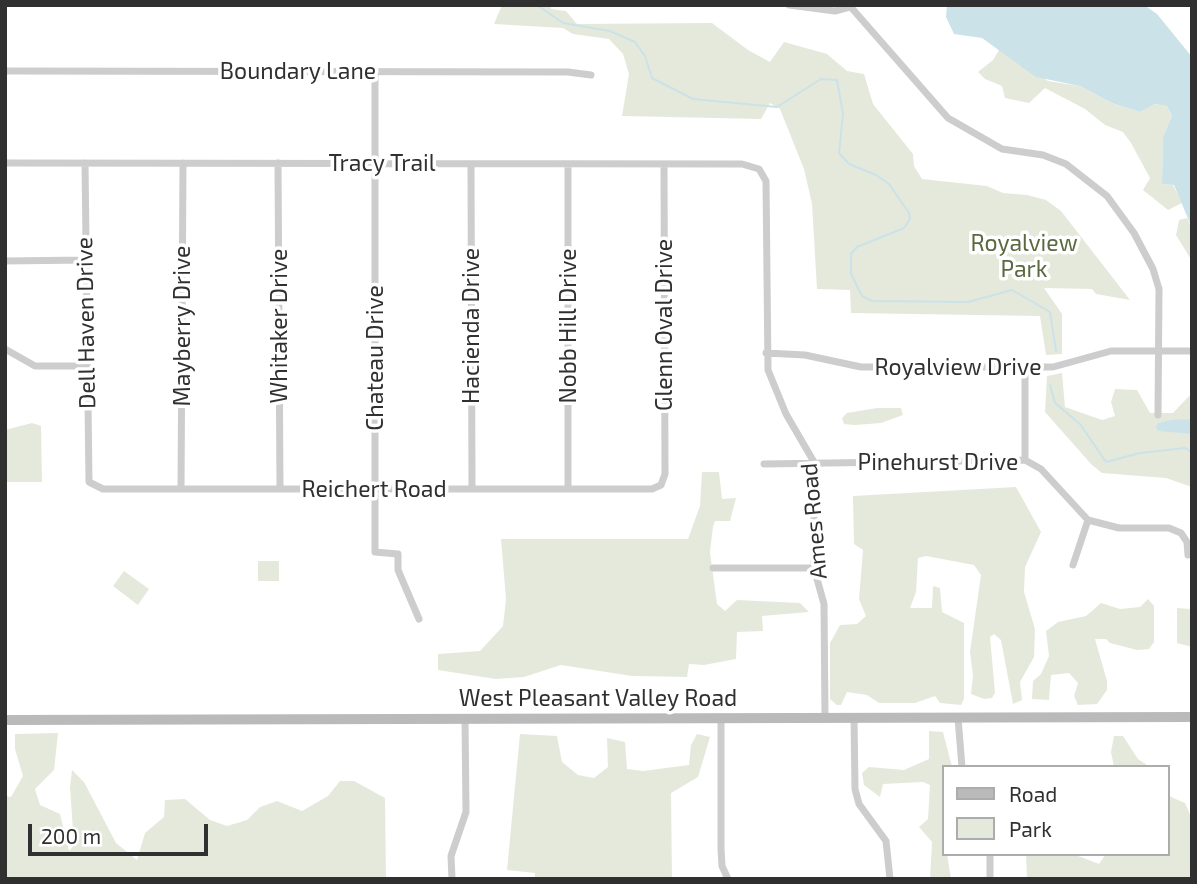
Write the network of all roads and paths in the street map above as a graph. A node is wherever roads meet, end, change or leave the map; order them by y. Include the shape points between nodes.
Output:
1 (789, 5) edge
2 (849, 6) edge
3 (5, 71) edge
4 (375, 71) junction
5 (591, 75) dead end
6 (5, 163) edge
7 (85, 163) junction
8 (183, 163) junction
9 (278, 163) junction
10 (375, 164) junction
11 (471, 164) junction
12 (568, 164) junction
13 (664, 164) junction
14 (759, 169) joint
15 (85, 260) junction
16 (5, 261) edge
17 (5, 349) edge
18 (1159, 351) junction
19 (1192, 351) edge
20 (766, 353) junction
21 (88, 366) junction
22 (1025, 367) junction
23 (1158, 415) dead end
24 (1025, 460) junction
25 (814, 462) junction
26 (764, 464) dead end
27 (89, 482) joint
28 (661, 485) joint
29 (181, 489) junction
30 (280, 489) junction
31 (375, 489) junction
32 (472, 489) junction
33 (568, 489) junction
34 (1088, 520) junction
35 (1188, 555) dead end
36 (1073, 565) dead end
37 (713, 568) dead end
38 (814, 568) junction
39 (419, 619) dead end
40 (721, 717) junction
41 (1192, 717) edge
42 (465, 718) junction
43 (825, 718) junction
44 (855, 718) junction
45 (958, 718) junction
46 (5, 720) edge
47 (962, 765) edge
48 (990, 856) edge
49 (452, 879) edge
50 (727, 879) edge
51 (890, 879) edge
52 (990, 879) edge

1 - 2 street via 835,11
2 - 18 street via 948,118 1002,149 1043,155 1066,164 1107,196 1153,269 1159,289
3 - 4 street, Boundary Lane
4 - 5 street, Boundary Lane
4 - 10 street, Chateau Drive
6 - 7 street, Tracy Trail
7 - 8 street, Tracy Trail
7 - 15 street, Dell Haven Drive
8 - 9 street, Tracy Trail
8 - 29 street, Mayberry Drive
9 - 10 street, Tracy Trail
9 - 30 street, Whitaker Drive
10 - 11 street, Tracy Trail
10 - 31 street, Chateau Drive
11 - 12 street, Tracy Trail
11 - 32 street, Hacienda Drive
12 - 13 street, Tracy Trail
12 - 33 street, Nobb Hill Drive
13 - 14 street, Tracy Trail via 742,164
13 - 28 street, Glenn Oval Drive via 665,474
14 - 20 street, Ames Road via 766,181
15 - 16 street
15 - 21 street, Dell Haven Drive
17 - 21 street via 35,366
18 - 19 street, Royalview Drive
18 - 22 street, Royalview Drive via 1111,351 1054,367
18 - 23 street
20 - 22 street, Royalview Drive via 805,355 861,367
20 - 25 street, Ames Road via 786,414
21 - 27 street, Dell Haven Drive
22 - 24 street
24 - 25 street, Pinehurst Drive
24 - 34 street, Pinehurst Drive via 1041,469
25 - 26 street, Pinehurst Drive
25 - 38 street, Ames Road
27 - 29 street, Reichert Road via 103,489
28 - 33 street, Reichert Road via 652,489
29 - 30 street, Reichert Road
30 - 31 street, Reichert Road
31 - 32 street, Reichert Road
31 - 39 street, Chateau Drive via 375,552 398,554 398,570
32 - 33 street, Reichert Road
34 - 35 street via 1119,527 1169,527 1181,533
34 - 36 street
37 - 38 street
38 - 43 street, Ames Road via 824,604
40 - 42 main road, West Pleasant Valley Road
40 - 43 main road, West Pleasant Valley Road
40 - 50 street via 721,849
41 - 45 main road, West Pleasant Valley Road
42 - 46 main road, West Pleasant Valley Road
42 - 49 street via 466,812 451,856
43 - 44 main road, West Pleasant Valley Road
44 - 45 main road, West Pleasant Valley Road
44 - 51 street via 855,789 859,804 886,841
45 - 47 street
48 - 52 street

